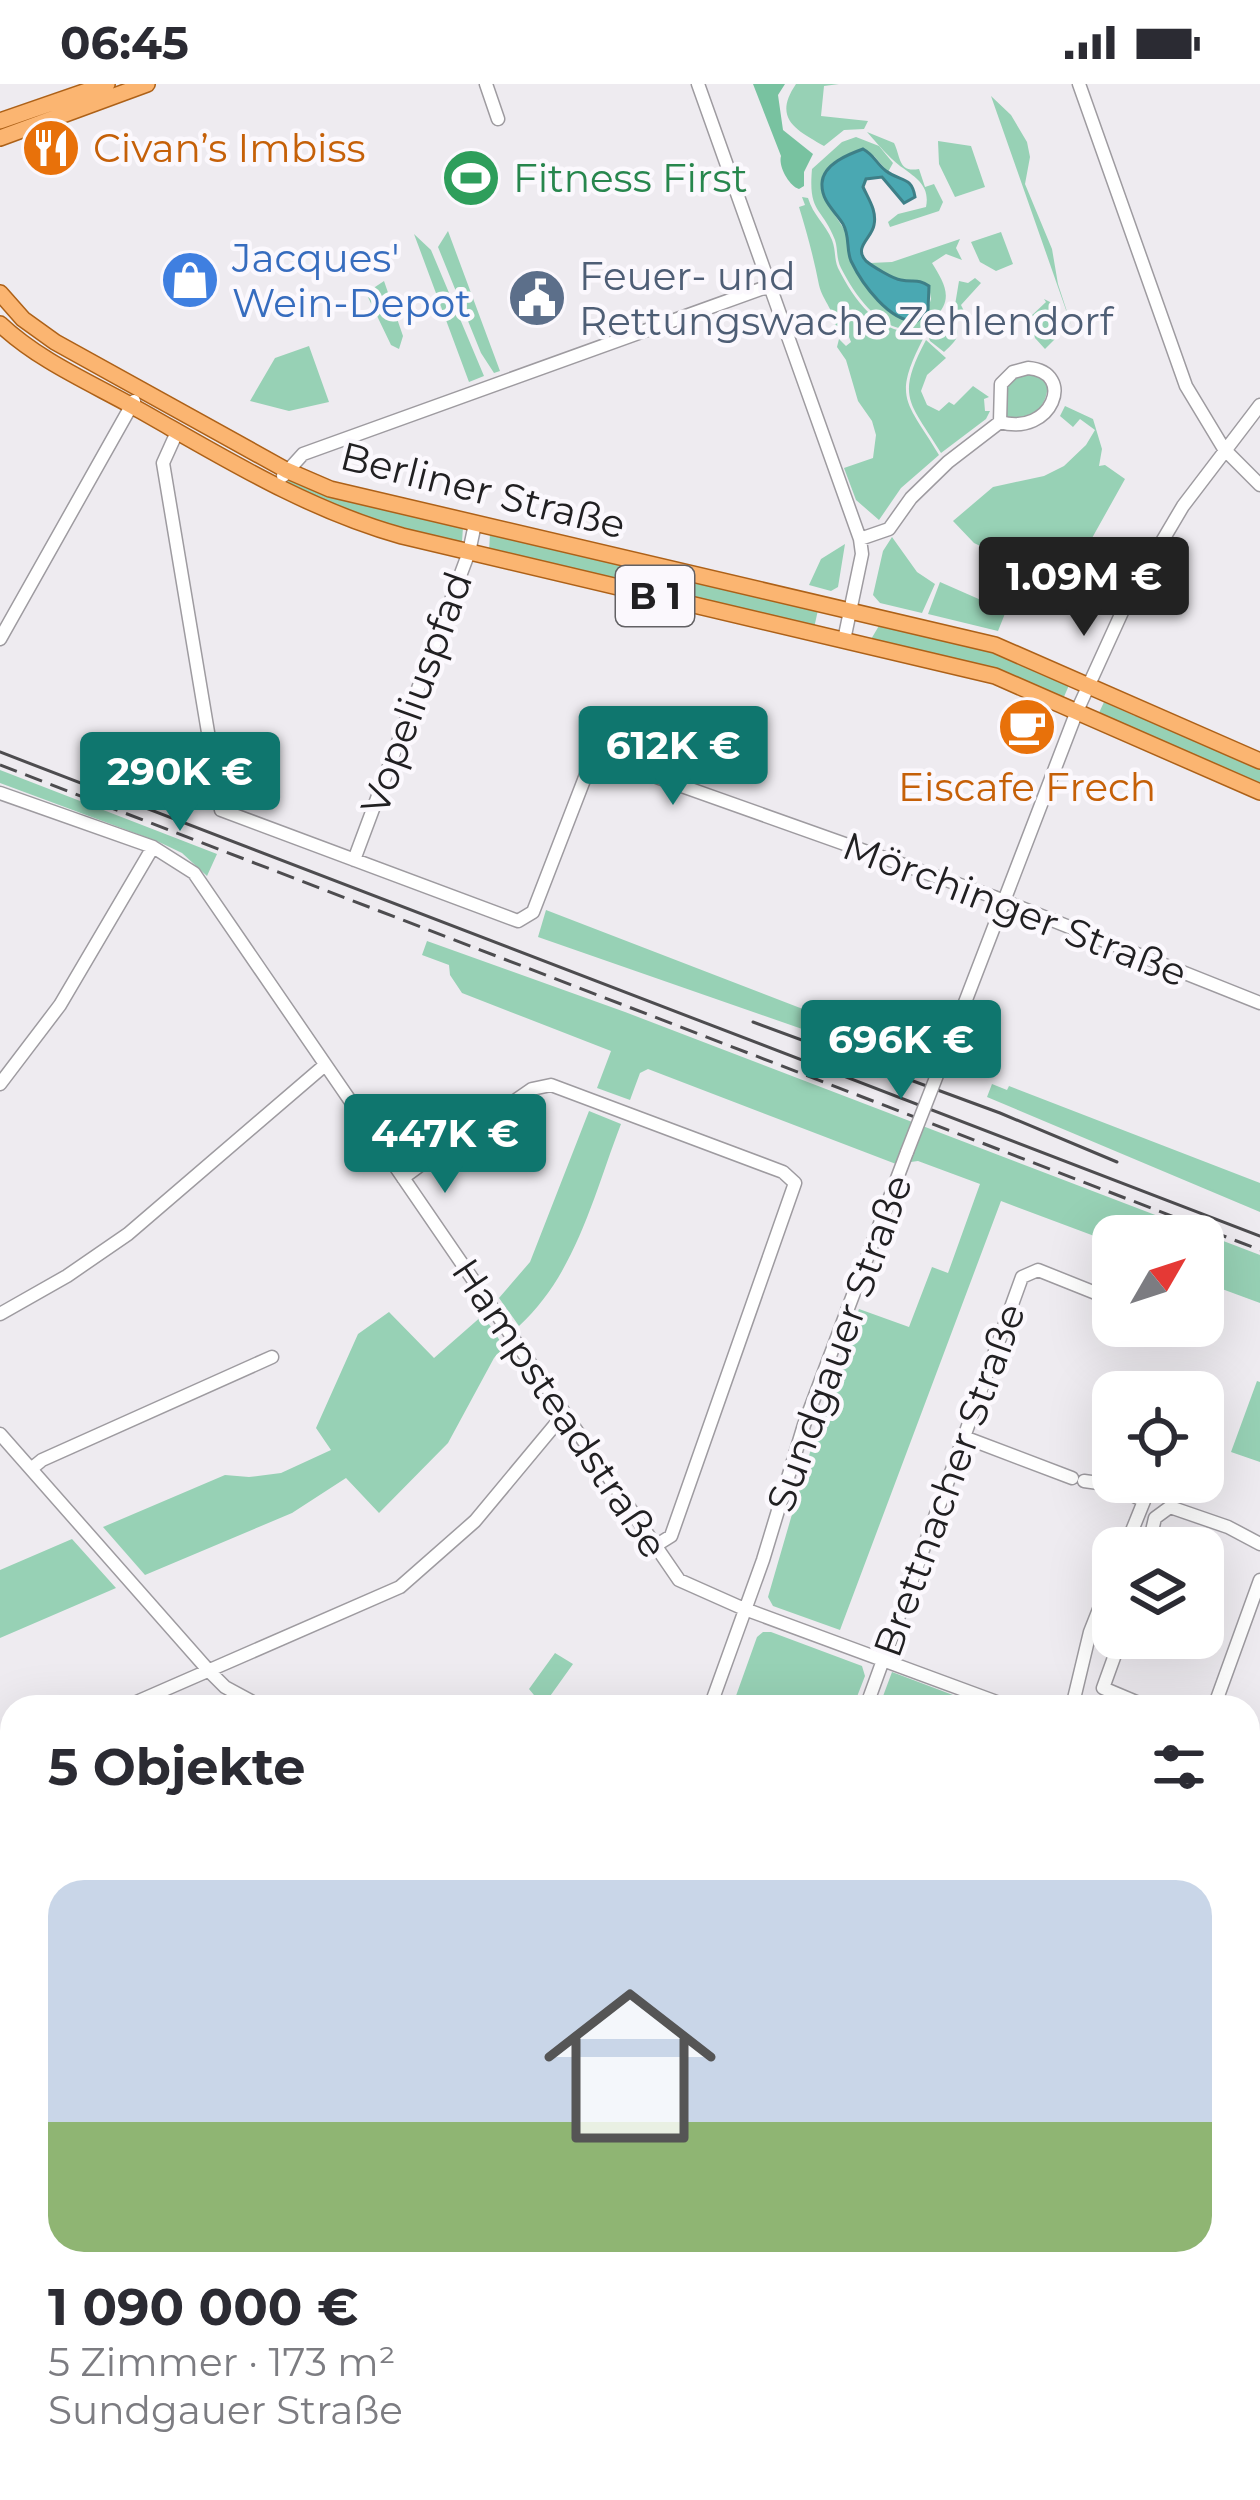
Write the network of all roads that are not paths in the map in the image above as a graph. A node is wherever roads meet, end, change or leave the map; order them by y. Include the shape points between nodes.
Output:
1 (107, 84) edge
2 (147, 84) edge
3 (486, 84) edge
4 (698, 84) edge
5 (1078, 84) edge
6 (498, 119) dead end
7 (0, 121) edge
8 (0, 138) edge
9 (770, 286) junction
10 (0, 293) edge
11 (23, 319) junction
12 (3, 332) edge
13 (141, 389) junction
14 (1260, 405) edge
15 (131, 406) junction
16 (1000, 422) junction
17 (177, 432) junction
18 (1224, 449) junction
19 (286, 470) junction
20 (1260, 485) edge
21 (277, 487) junction
22 (475, 524) junction
23 (860, 539) junction
24 (469, 552) junction
25 (851, 612) junction
26 (0, 639) edge
27 (844, 640) junction
28 (1089, 685) junction
29 (1077, 711) junction
30 (1260, 761) edge
31 (1260, 792) edge
32 (0, 793) edge
33 (153, 847) junction
34 (354, 860) junction
35 (1004, 901) junction
36 (1260, 1003) edge
37 (325, 1065) junction
38 (0, 1084) edge
39 (436, 1155) dead end
40 (422, 1164) dead end
41 (403, 1178) junction
42 (1092, 1292) edge
43 (0, 1314) edge
44 (272, 1357) dead end
45 (564, 1414) junction
46 (0, 1434) edge
47 (964, 1437) junction
48 (31, 1469) junction
49 (1135, 1527) edge
50 (1153, 1527) edge
51 (1260, 1544) edge
52 (655, 1546) junction
53 (1260, 1580) edge
54 (746, 1610) junction
55 (1092, 1627) edge
56 (1113, 1659) edge
57 (883, 1660) junction
58 (209, 1671) junction
59 (152, 1695) edge
60 (240, 1695) edge
61 (714, 1695) edge
62 (870, 1695) edge
63 (978, 1695) edge
64 (1075, 1695) edge
65 (1120, 1695) edge
66 (1218, 1695) edge

1 - 7 main road
2 - 8 main road
3 - 6 street
4 - 9 street
5 - 18 street via 1171,351
9 - 19 street via 303,454
9 - 23 street
10 - 11 main road, Berliner Straße / B 1
11 - 12 street
11 - 13 main road, Berliner Straße / B 1
12 - 15 main road, Berliner Straße / B 1
13 - 15 street
13 - 19 main road, Berliner Straße / B 1
14 - 18 street, Sundgauer Straße
15 - 17 main road, Berliner Straße / B 1
15 - 26 street
16 - 16 street via 1022,426 1045,413 1054,396 1046,374 1028,368 1007,376
16 - 23 street via 948,462 889,529
17 - 21 main road, Berliner Straße / B 1
17 - 34 street via 163,463 220,810
18 - 20 street
18 - 28 street, Sundgauer Straße via 1154,552
19 - 21 street
19 - 22 main road, Berliner Straße / B 1 via 347,494
21 - 24 main road, Berliner Straße / B 1 via 364,525
22 - 24 street, Vopeliuspfad
22 - 25 main road, Berliner Straße / B 1
23 - 25 street
24 - 27 main road, Berliner Straße / B 1
24 - 34 street, Vopeliuspfad
25 - 27 street
25 - 28 main road, Berliner Straße / B 1 via 995,645
27 - 29 main road, Berliner Straße / B 1 via 995,676
28 - 29 street, Sundgauer Straße
28 - 30 main road, Berliner Straße / B 1
29 - 31 main road, Berliner Straße / B 1
29 - 35 street, Sundgauer Straße
32 - 33 street, Hampsteadstraße
33 - 37 street, Hampsteadstraße via 194,873
33 - 38 street via 60,1004
34 - 35 street, Mörchinger Straße via 507,918 526,918 589,767 600,758
35 - 36 street, Mörchinger Straße
35 - 54 street, Sundgauer Straße, bridge via 804,1425
37 - 41 street, Hampsteadstraße
37 - 43 street via 128,1234
39 - 52 street via 551,1084 782,1172 795,1184 671,1536
40 - 41 street
41 - 45 street, Hampsteadstraße
42 - 47 street, Brettnacher Straße via 1038,1270 1022,1276
44 - 48 street
45 - 52 street, Hampsteadstraße
45 - 58 street via 475,1521 414,1576 382,1598
46 - 48 street
47 - 49 street via 1141,1496
47 - 57 street, Brettnacher Straße
48 - 58 street
50 - 51 street via 1170,1507
52 - 54 street, Hampsteadstraße via 679,1580
53 - 66 street
54 - 57 street, Hampsteadstraße
54 - 61 street, Sundgauer Straße
55 - 64 street
56 - 65 street via 1103,1688
57 - 62 street, Brettnacher Straße
57 - 63 street, Hampsteadstraße
58 - 59 street
58 - 60 street

